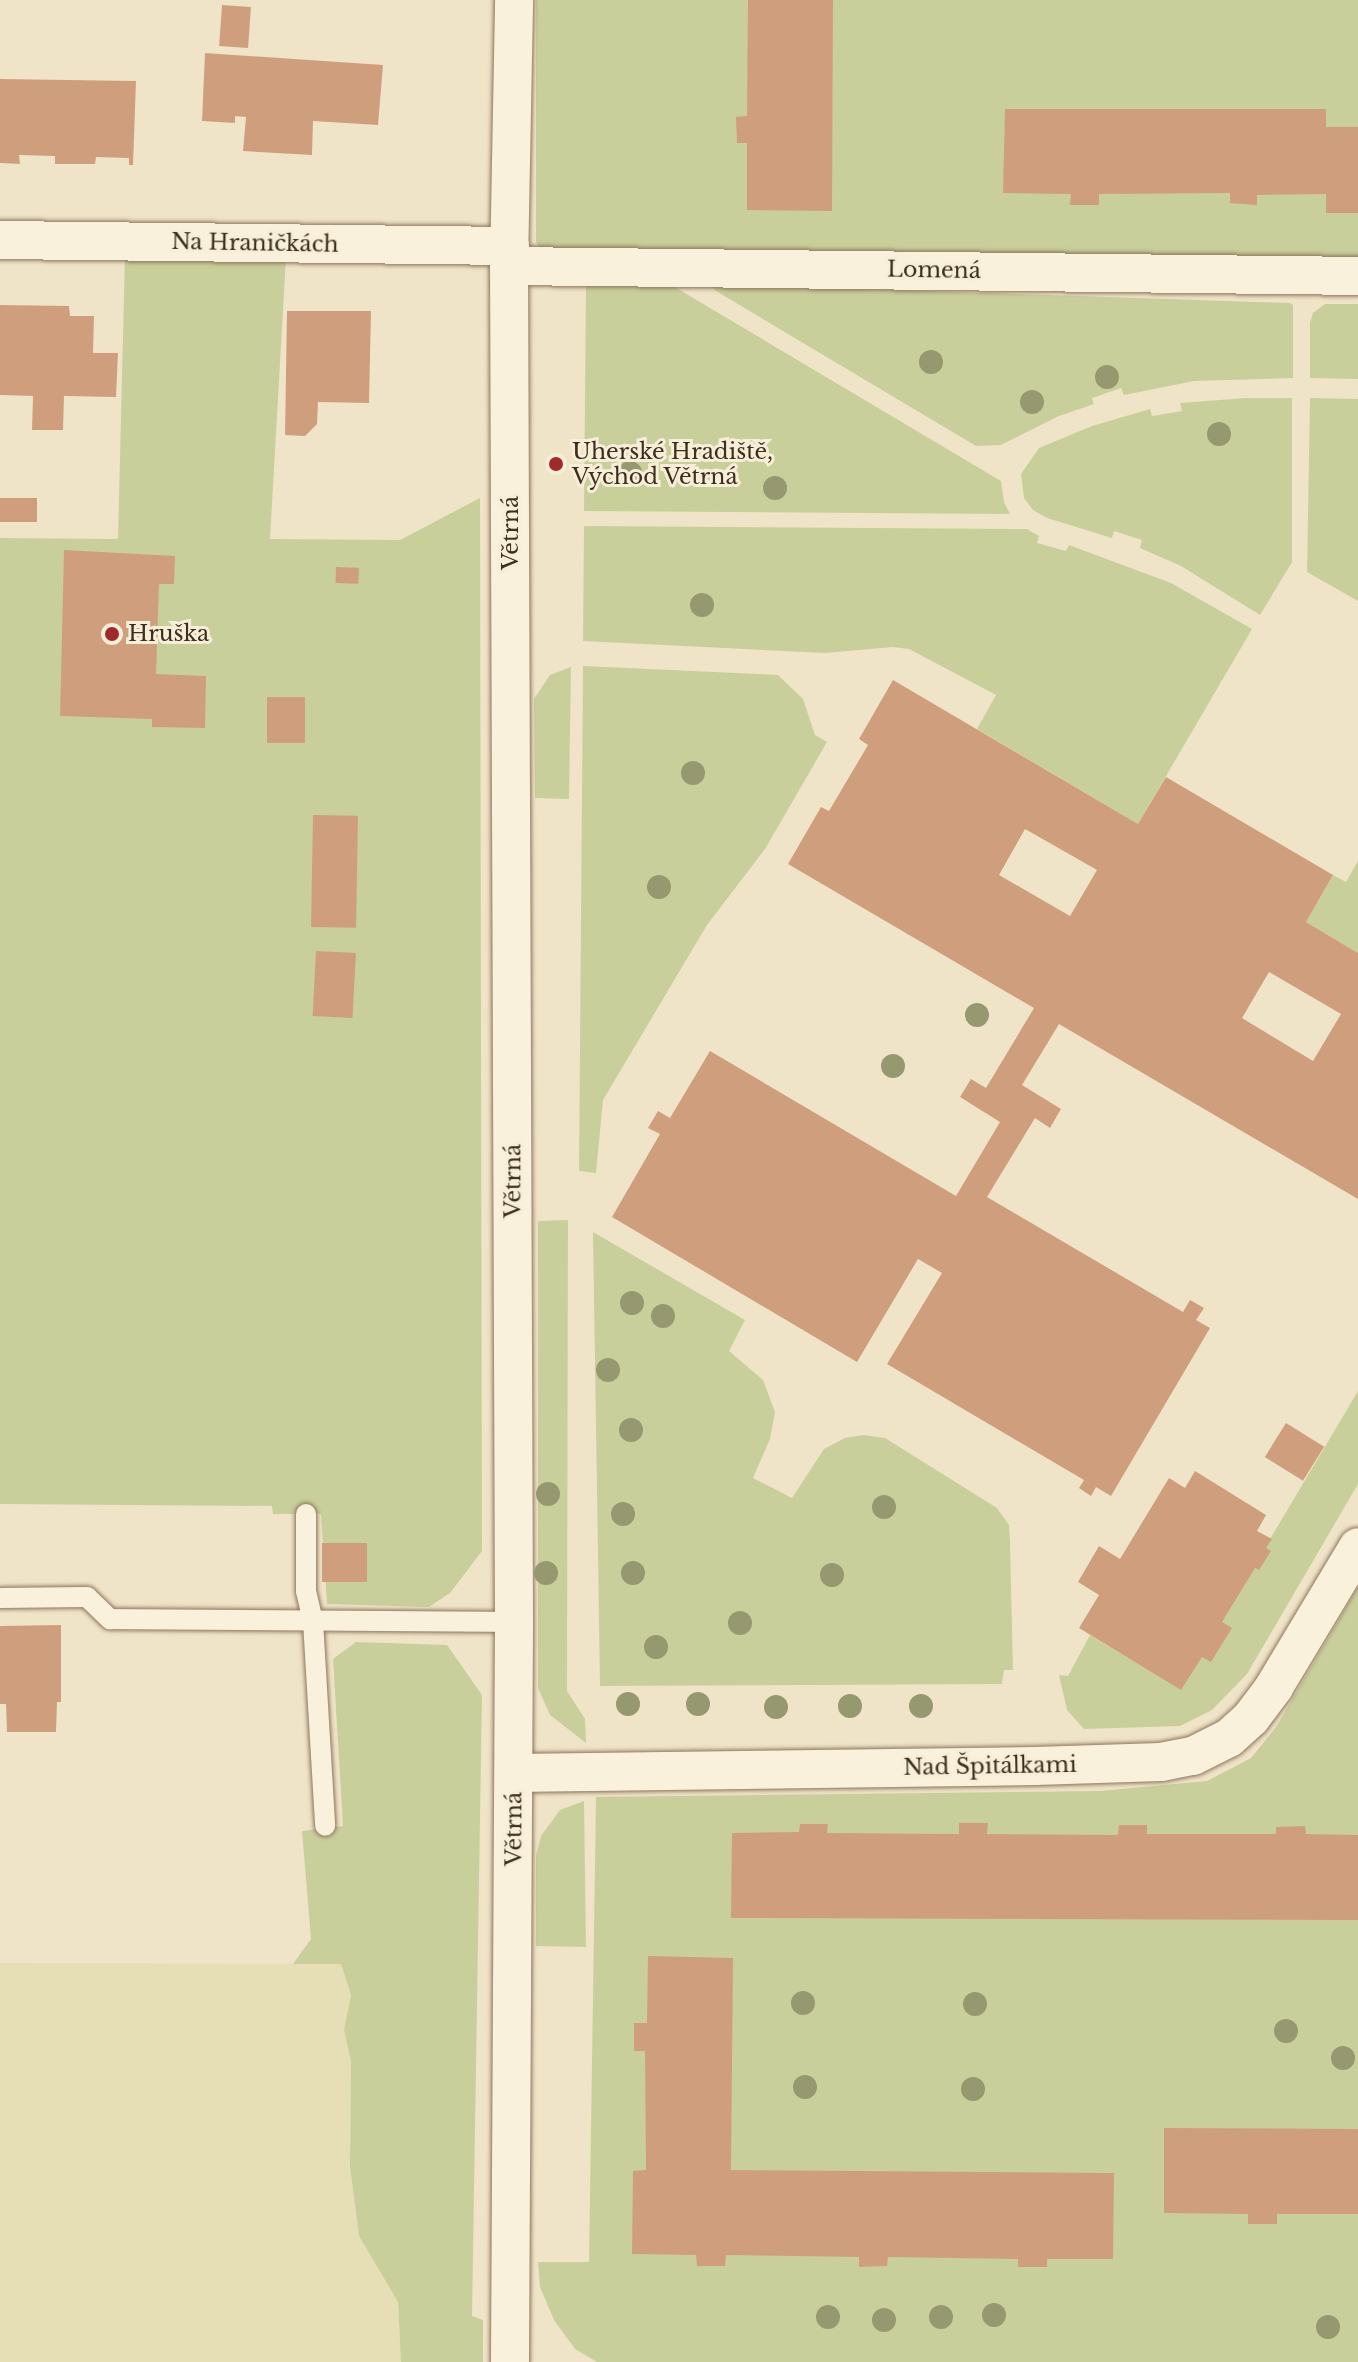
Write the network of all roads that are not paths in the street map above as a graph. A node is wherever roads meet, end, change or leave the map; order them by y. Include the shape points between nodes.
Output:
1 (514, 0) edge
2 (0, 240) edge
3 (510, 256) junction
4 (1358, 276) edge
5 (306, 1514) dead end
6 (1358, 1547) edge
7 (0, 1598) edge
8 (313, 1621) junction
9 (514, 1622) junction
10 (514, 1773) junction
11 (325, 1826) dead end
12 (510, 2362) edge

1 - 3 street, Větrná
2 - 3 street, Na Hraničkách
3 - 4 street, Lomená
3 - 9 street, Větrná
5 - 8 lane via 306,1591
6 - 10 street, Nad Špitálkami via 1251,1718 1229,1738 1193,1756 1082,1764
7 - 8 lane via 87,1597 110,1619
8 - 9 lane
8 - 11 lane
9 - 10 street, Větrná
10 - 12 street, Větrná

